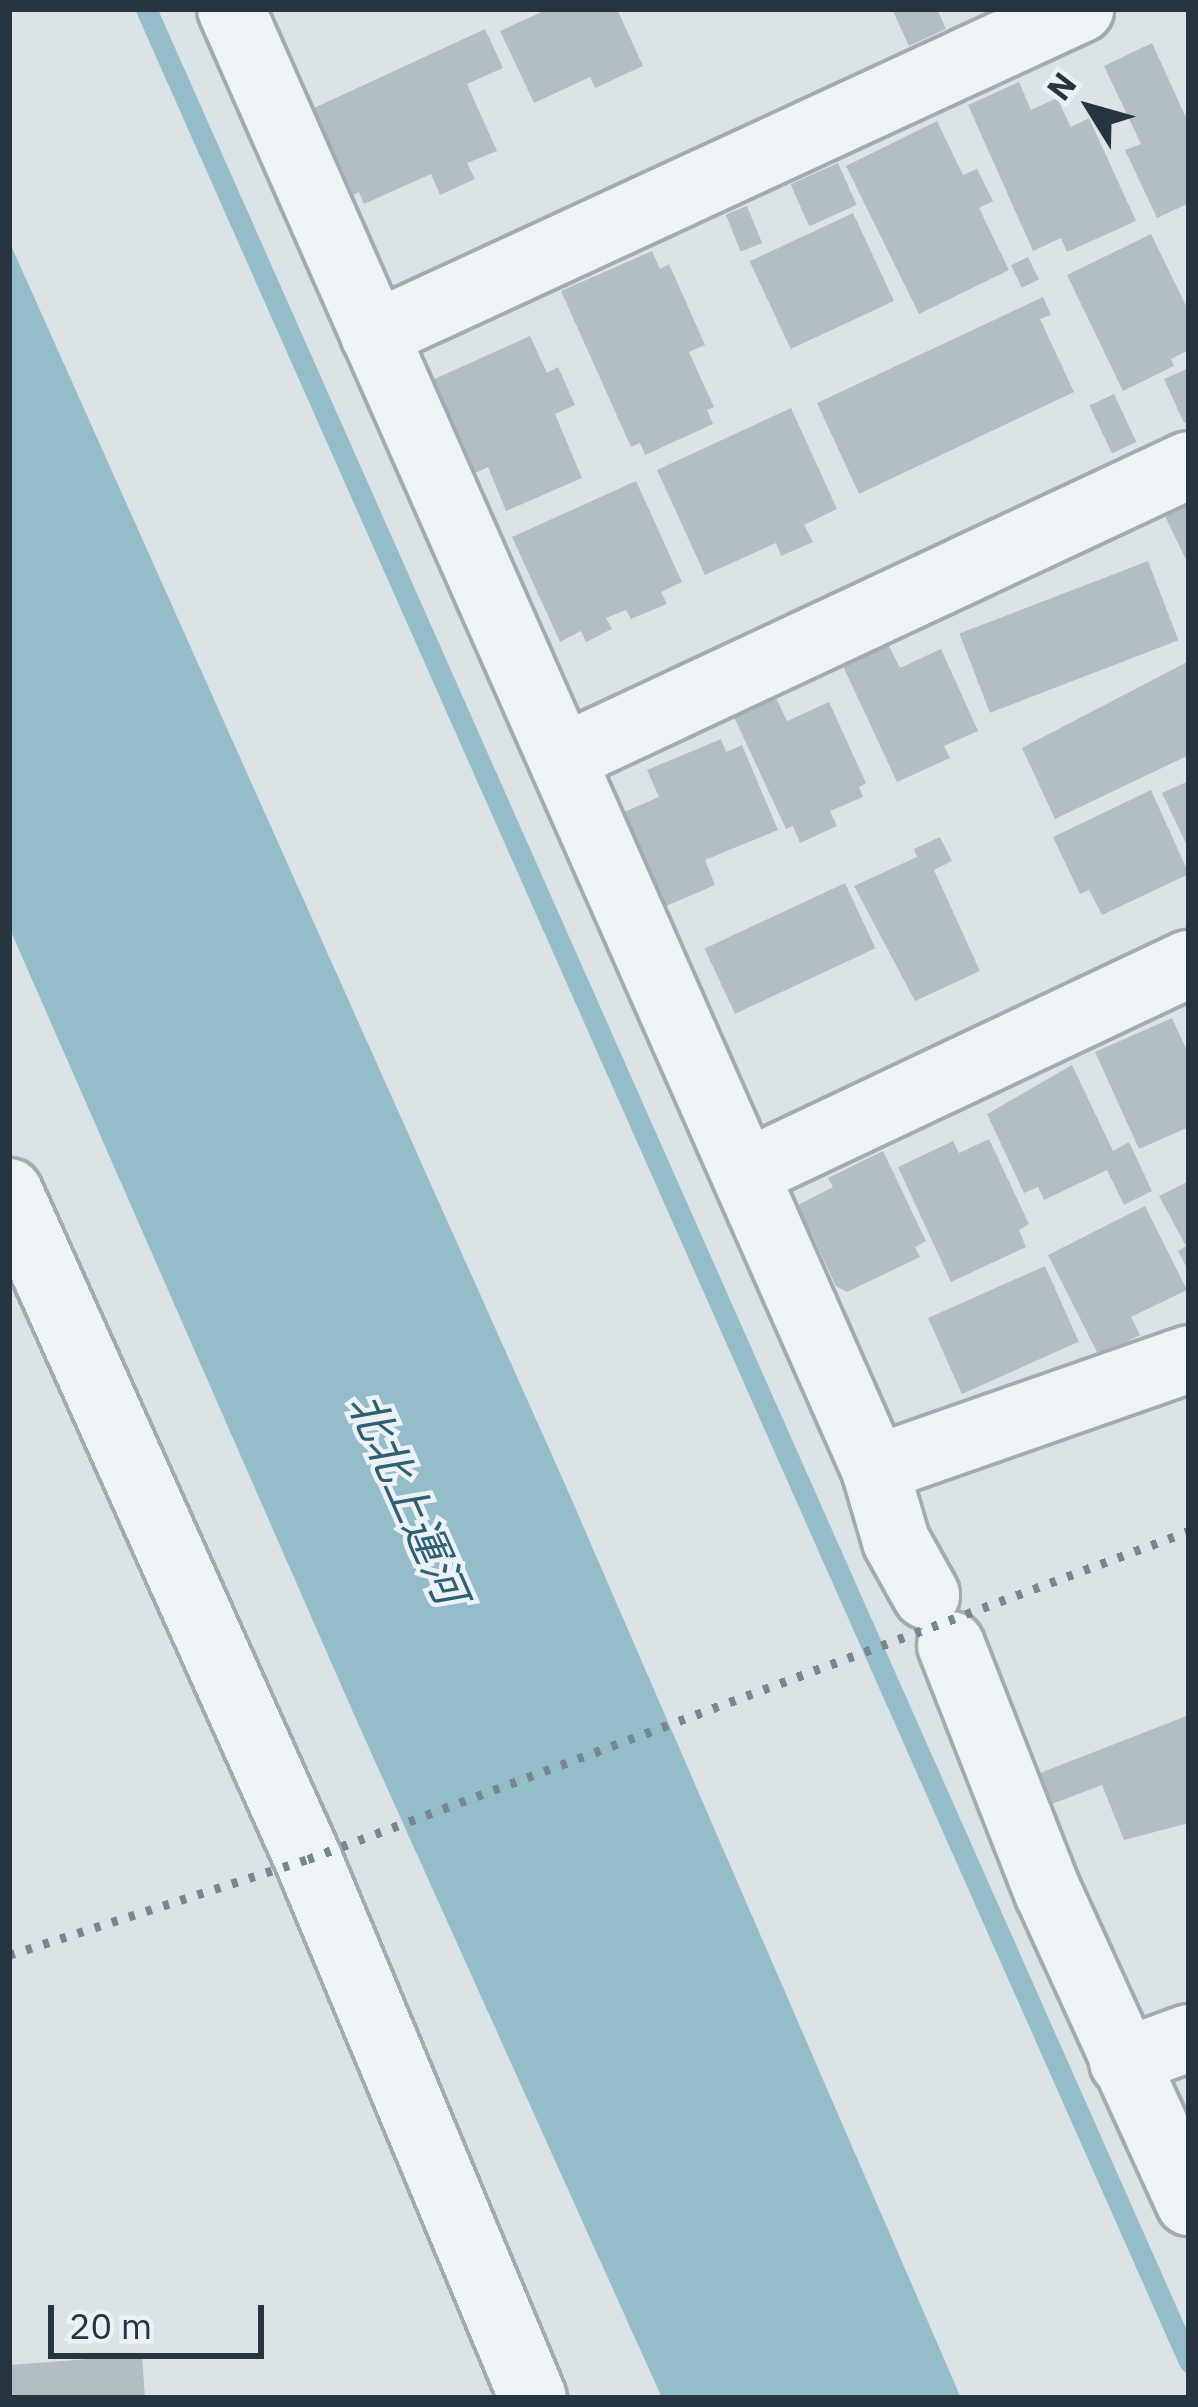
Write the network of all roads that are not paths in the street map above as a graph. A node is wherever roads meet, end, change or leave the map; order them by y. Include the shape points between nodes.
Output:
1 (231, 9) edge
2 (1080, 9) edge
3 (374, 335) junction
4 (1189, 465) edge
5 (565, 757) junction
6 (1189, 964) edge
7 (746, 1173) junction
8 (9, 1192) edge
9 (28, 1285) edge
10 (1189, 1359) edge
11 (875, 1468) junction
12 (1189, 2038) edge
13 (1123, 2062) junction
14 (1189, 2202) edge
15 (533, 2398) edge

1 - 3 street
2 - 3 street
3 - 5 street
4 - 5 street
5 - 7 street
6 - 7 street
7 - 11 street
8 - 9 street
9 - 15 street via 308,1858
10 - 11 street
11 - 13 street via 896,1541 939,1620
12 - 13 street
13 - 14 street

